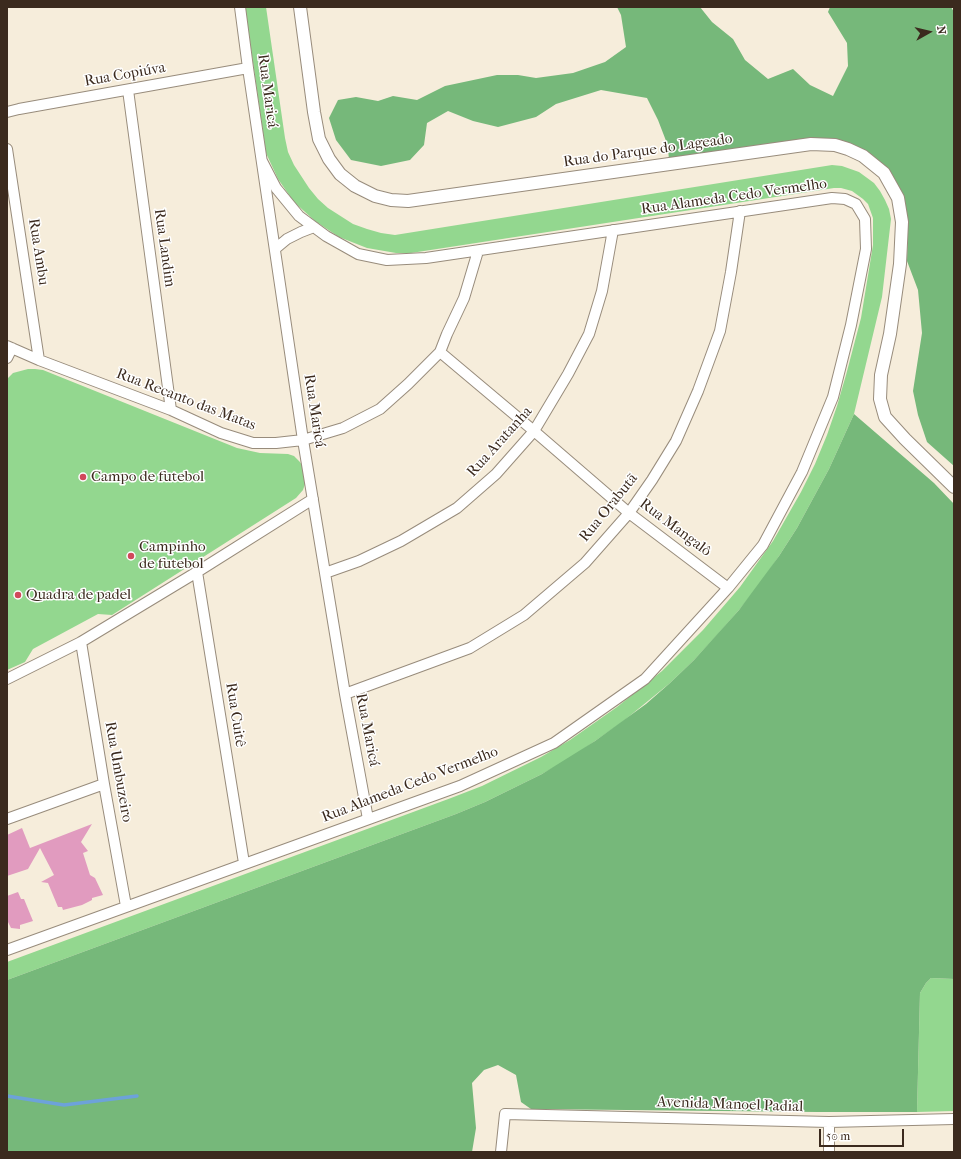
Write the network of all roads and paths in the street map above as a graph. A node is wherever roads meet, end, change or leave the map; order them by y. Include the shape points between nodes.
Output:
1 (240, 7) edge
2 (300, 7) edge
3 (248, 68) junction
4 (128, 90) junction
5 (7, 112) edge
6 (7, 149) edge
7 (262, 161) junction
8 (740, 211) junction
9 (314, 227) junction
10 (613, 230) junction
11 (275, 249) junction
12 (478, 251) junction
13 (10, 347) edge
14 (440, 352) junction
15 (7, 358) edge
16 (39, 360) junction
17 (171, 410) junction
18 (534, 431) junction
19 (303, 440) junction
20 (954, 487) edge
21 (313, 499) junction
22 (629, 513) junction
23 (197, 572) junction
24 (325, 573) junction
25 (728, 588) junction
26 (81, 642) junction
27 (7, 679) edge
28 (345, 694) junction
29 (104, 784) junction
30 (7, 819) edge
31 (368, 819) junction
32 (244, 863) junction
33 (126, 906) junction
34 (7, 950) edge
35 (954, 1119) edge
36 (829, 1122) junction
37 (500, 1152) edge
38 (829, 1152) edge

1 - 3 street, Rua Maricá
2 - 20 street, Rua do Parque do Lageado via 319,139 340,174 355,186 375,196 408,201 810,144 835,145 863,156 884,173 898,198 902,222 900,264 881,375 880,399 885,417
3 - 4 street, Rua Copiúva
3 - 7 street, Rua Maricá
4 - 5 street, Rua Copiúva
4 - 17 street, Rua Landim
6 - 16 street, Rua Ambu
7 - 9 street, Rua Alameda Cedo Vermelho via 276,188 299,216
7 - 11 street, Rua Maricá
8 - 10 street, Rua Alameda Cedo Vermelho
8 - 22 street, Rua Orabutã via 720,331 698,391 676,441
8 - 25 street, Rua Alameda Cedo Vermelho via 832,198 844,199 856,204 865,219 866,249 833,397 802,472 763,545
9 - 11 street via 287,239
9 - 12 street, Rua Alameda Cedo Vermelho via 358,254 387,260
10 - 12 street, Rua Alameda Cedo Vermelho
10 - 18 street, Rua Aratanha via 602,291 589,334
11 - 19 street, Rua Maricá
12 - 14 street, Rua Recanto das Matas via 464,298
13 - 15 street
13 - 16 street, Rua Recanto das Matas
14 - 18 street, Rua Mangalô
14 - 19 street, Rua Recanto das Matas via 380,409 343,428
16 - 17 street, Rua Recanto das Matas
17 - 19 street, Rua Recanto das Matas via 221,433 253,443
18 - 22 street, Rua Mangalô
18 - 24 street, Rua Aratanha via 496,474 457,508 401,542
19 - 21 street, Rua Maricá
21 - 23 street
21 - 24 street, Rua Maricá
22 - 25 street, Rua Mangalô
22 - 28 street, Rua Orabutã via 584,563 524,615 470,648
23 - 26 street
23 - 32 street, Rua Cuitê
24 - 28 street, Rua Maricá
25 - 31 street, Rua Alameda Cedo Vermelho via 646,679 554,743 460,786
26 - 27 street
26 - 29 street, Rua Umbuzeiro
28 - 31 street, Rua Maricá
29 - 30 street
29 - 33 street, Rua Umbuzeiro
31 - 32 street, Rua Alameda Cedo Vermelho
32 - 33 street, Rua Alameda Cedo Vermelho
33 - 34 street, Rua Alameda Cedo Vermelho
35 - 36 street, Avenida Manoel Padial
36 - 37 street, Avenida Manoel Padial via 504,1114
36 - 38 street

